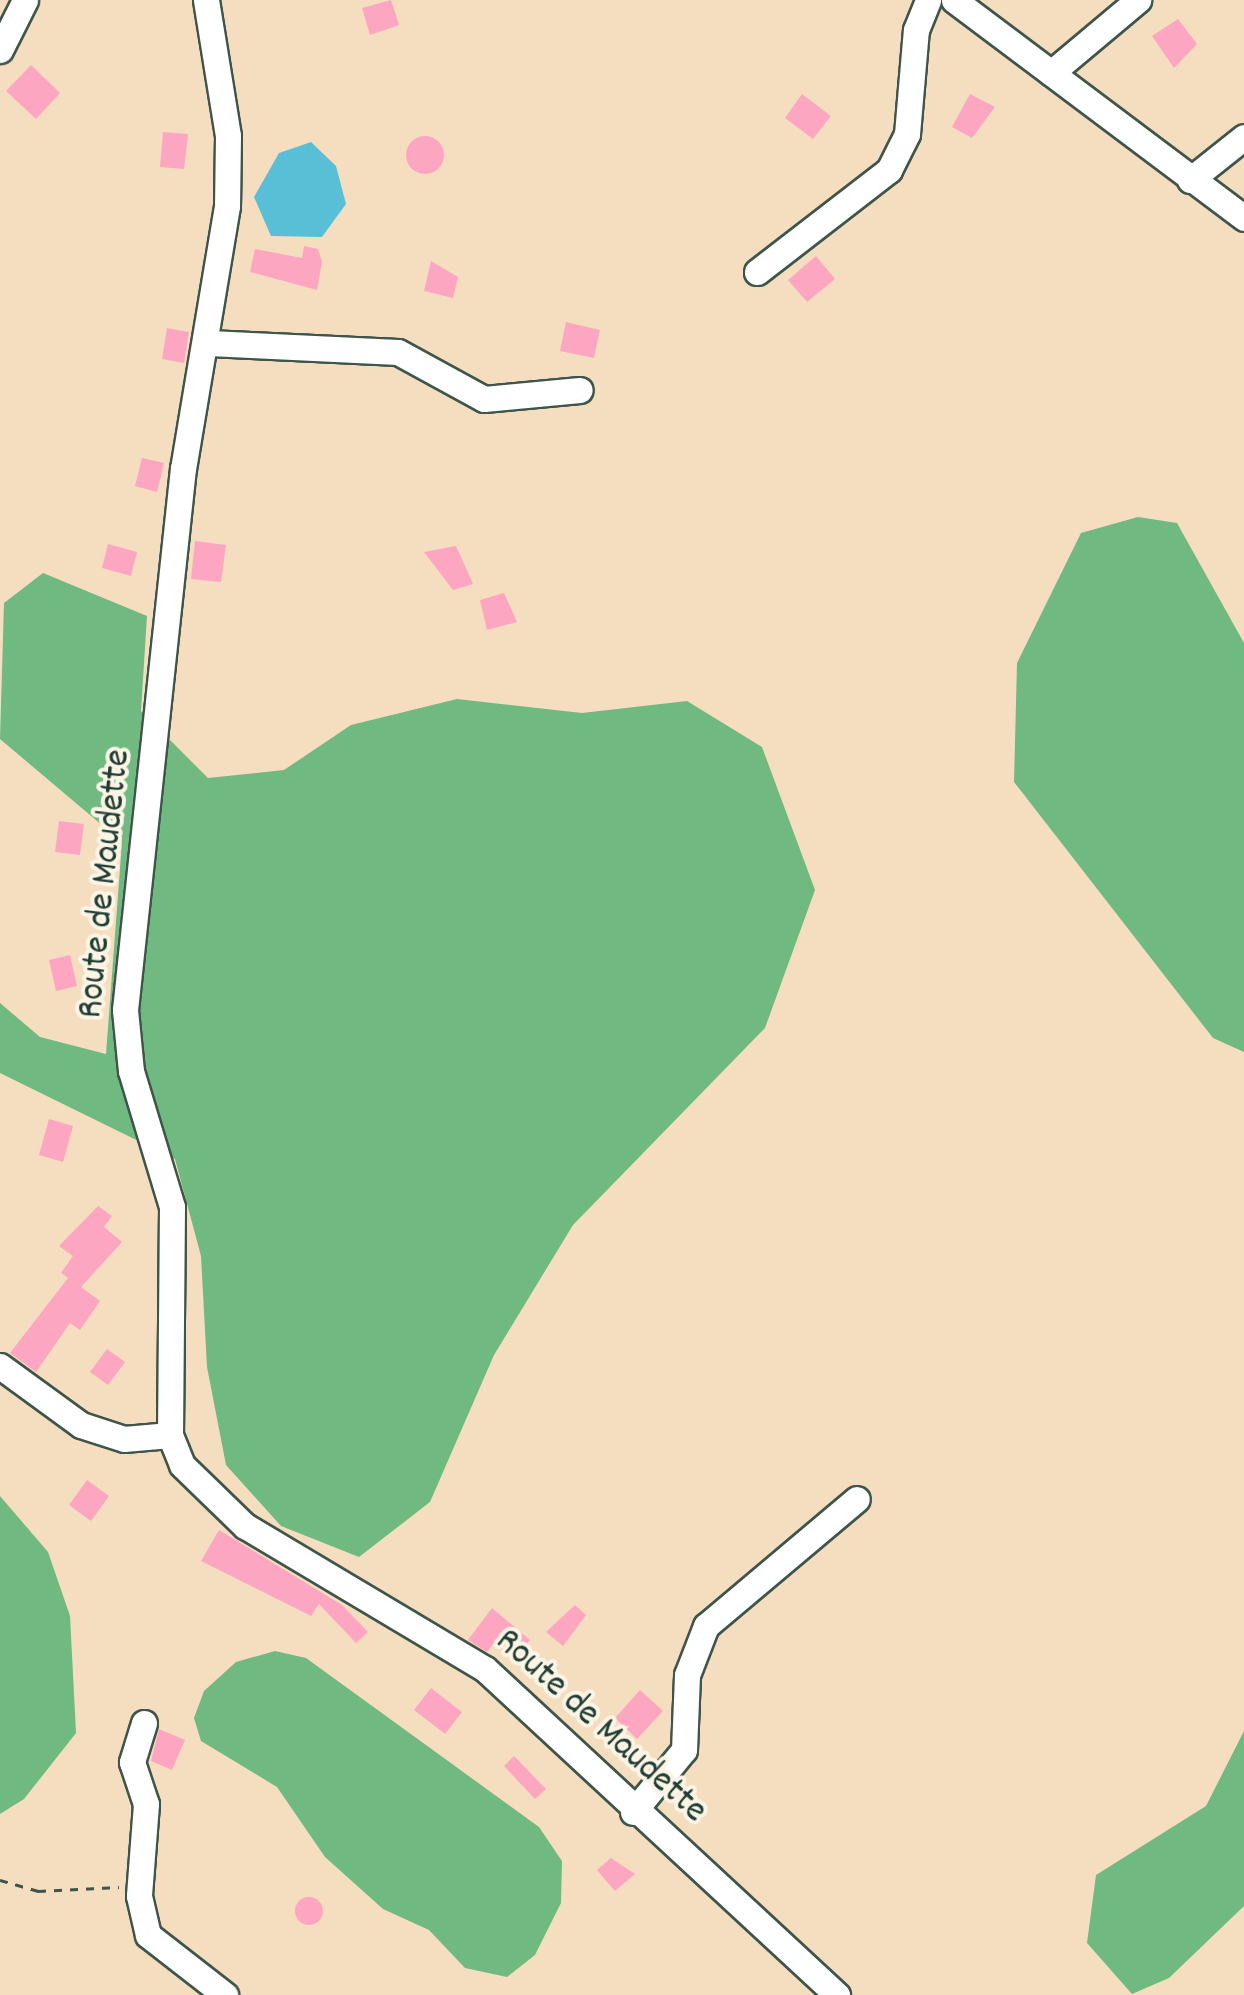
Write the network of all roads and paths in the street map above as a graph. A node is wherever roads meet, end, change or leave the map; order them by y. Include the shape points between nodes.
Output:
1 (25, 0) edge
2 (206, 0) edge
3 (928, 0) edge
4 (954, 0) edge
5 (1138, 0) edge
6 (0, 50) edge
7 (1051, 73) junction
8 (1244, 137) edge
9 (1190, 180) junction
10 (1244, 218) edge
11 (758, 272) dead end
12 (209, 343) junction
13 (580, 390) dead end
14 (0, 1366) edge
15 (170, 1434) junction
16 (857, 1500) dead end
17 (144, 1723) dead end
18 (633, 1812) junction
19 (0, 1880) edge
20 (139, 1896) junction
21 (225, 1995) edge
22 (837, 1995) edge

1 - 6 street
2 - 12 street, Route de Maudette via 228,136
3 - 11 street via 916,30 907,134 889,170
4 - 7 street
5 - 7 street
7 - 9 street
8 - 9 street
9 - 10 street
12 - 13 street via 398,352 484,398
12 - 15 street, Route de Maudette via 184,468 125,1010 131,1071 172,1206
14 - 15 street via 80,1425 124,1440
15 - 18 street, Route de Maudette via 182,1465 245,1526 485,1669
16 - 18 street via 706,1626 687,1675 684,1750
17 - 20 street via 132,1748 148,1831
18 - 22 street, Route de Maudette
19 - 20 path via 38,1891 117,1886
20 - 21 street via 148,1935

